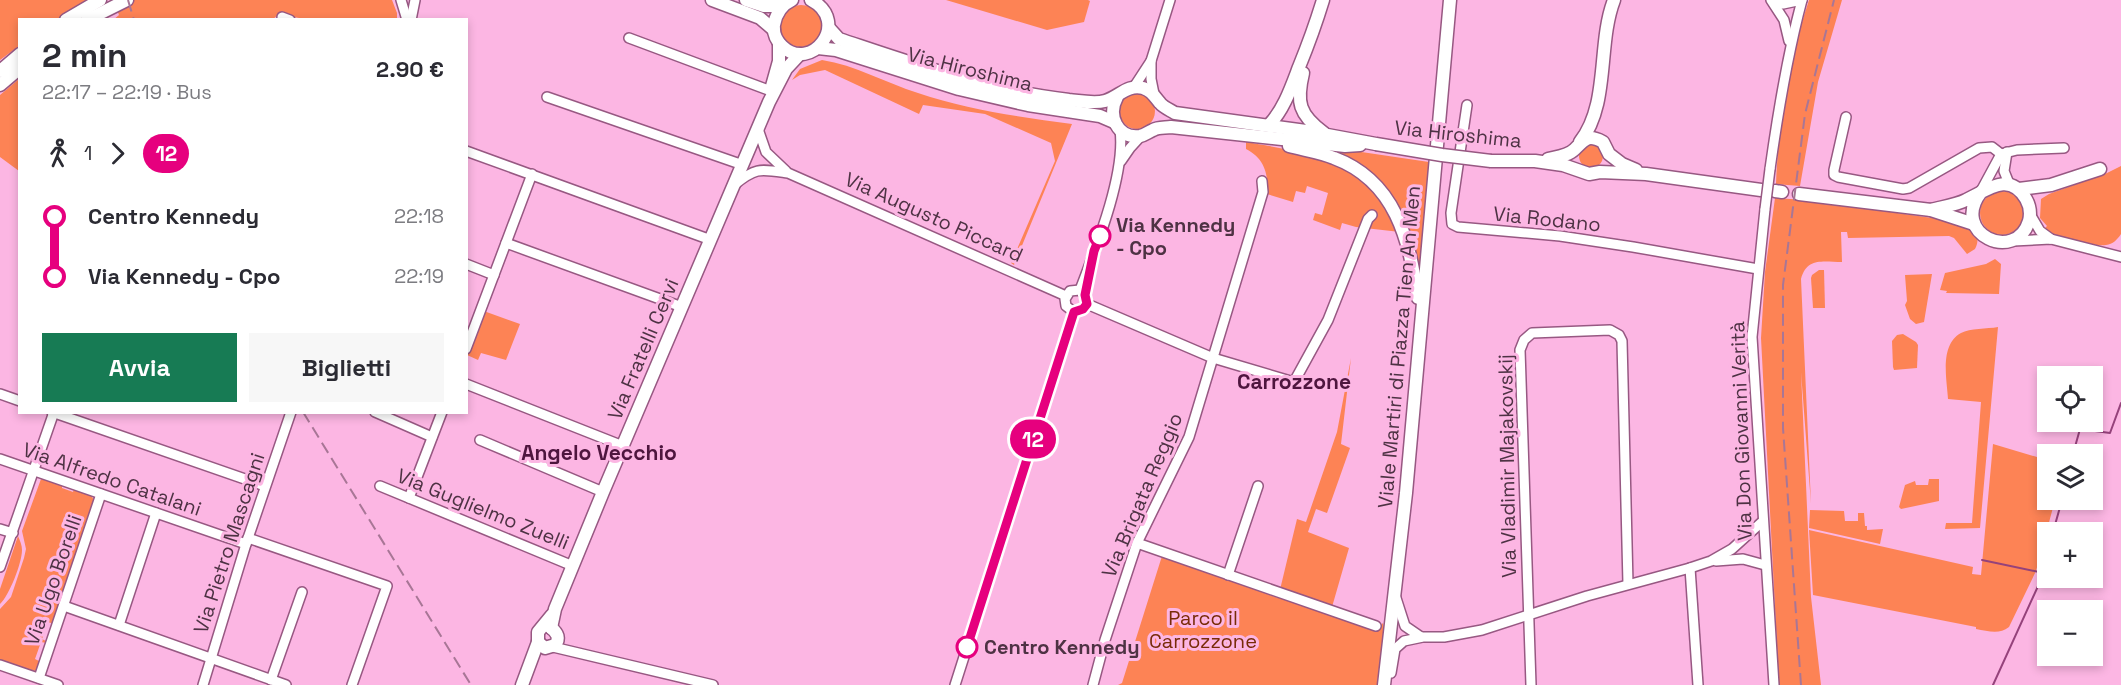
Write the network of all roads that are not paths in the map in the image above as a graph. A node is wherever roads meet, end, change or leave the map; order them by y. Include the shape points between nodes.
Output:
1 (100, 0) edge
2 (127, 0) edge
3 (401, 0) edge
4 (415, 0) edge
5 (712, 0) edge
6 (746, 0) edge
7 (811, 0) edge
8 (1170, 0) edge
9 (1323, 0) edge
10 (1605, 0) edge
11 (1614, 0) edge
12 (1802, 0) edge
13 (1772, 1) edge
14 (787, 3) edge
15 (1450, 3) edge
16 (824, 5) edge
17 (67, 18) edge
18 (91, 18) edge
19 (408, 18) edge
20 (410, 18) edge
21 (1607, 19) junction
22 (829, 28) junction
23 (774, 30) junction
24 (629, 38) dead end
25 (1310, 43) junction
26 (779, 44) junction
27 (1790, 47) junction
28 (818, 48) junction
29 (800, 54) junction
30 (18, 56) edge
31 (1151, 61) junction
32 (18, 70) edge
33 (0, 71) edge
34 (0, 85) edge
35 (1134, 87) junction
36 (770, 96) junction
37 (547, 97) dead end
38 (1117, 97) junction
39 (1156, 98) junction
40 (1467, 105) dead end
41 (1596, 111) junction
42 (1846, 117) dead end
43 (1269, 125) junction
44 (1117, 126) junction
45 (758, 129) junction
46 (1153, 129) junction
47 (1232, 133) junction
48 (1326, 134) junction
49 (1141, 136) junction
50 (1603, 142) junction
51 (1377, 144) junction
52 (1577, 146) junction
53 (2064, 148) dead end
54 (468, 152) edge
55 (1609, 154) junction
56 (2002, 154) junction
57 (1535, 161) junction
58 (1120, 163) junction
59 (743, 165) junction
60 (2100, 169) dead end
61 (1580, 170) junction
62 (1600, 172) junction
63 (788, 173) junction
64 (532, 174) junction
65 (1646, 174) junction
66 (1262, 181) dead end
67 (734, 185) junction
68 (2014, 188) junction
69 (1761, 190) dead end
70 (1980, 192) junction
71 (1799, 194) dead end
72 (1931, 210) junction
73 (2030, 214) junction
74 (1372, 215) dead end
75 (1974, 224) junction
76 (2051, 239) junction
77 (711, 240) junction
78 (2010, 241) junction
79 (506, 243) junction
80 (2121, 256) edge
81 (468, 265) edge
82 (1758, 269) junction
83 (494, 275) junction
84 (1066, 296) junction
85 (1084, 296) junction
86 (682, 307) junction
87 (1074, 312) junction
88 (1421, 316) junction
89 (470, 326) edge
90 (1213, 358) junction
91 (468, 385) edge
92 (0, 394) edge
93 (18, 400) edge
94 (53, 414) edge
95 (56, 414) edge
96 (290, 414) edge
97 (380, 414) edge
98 (441, 414) edge
99 (432, 437) junction
100 (480, 440) dead end
101 (623, 446) junction
102 (0, 459) edge
103 (34, 471) junction
104 (265, 486) junction
105 (380, 486) dead end
106 (1258, 486) dead end
107 (603, 492) junction
108 (101, 494) junction
109 (409, 498) junction
110 (156, 513) junction
111 (1762, 521) junction
112 (0, 529) edge
113 (12, 533) junction
114 (247, 541) junction
115 (1137, 543) junction
116 (1711, 561) junction
117 (1765, 565) junction
118 (573, 566) junction
119 (0, 567) edge
120 (1690, 568) junction
121 (1228, 575) junction
122 (1628, 584) junction
123 (302, 591) dead end
124 (1395, 596) junction
125 (64, 606) junction
126 (1529, 615) junction
127 (119, 625) junction
128 (1376, 626) dead end
129 (1421, 637) junction
130 (548, 638) junction
131 (211, 659) junction
132 (0, 665) edge
133 (29, 675) junction
134 (39, 678) junction
135 (271, 680) junction
136 (25, 685) edge
137 (58, 685) edge
138 (203, 685) edge
139 (286, 685) edge
140 (352, 685) edge
141 (522, 685) edge
142 (713, 685) edge
143 (955, 685) edge
144 (1093, 685) edge
145 (1386, 685) edge
146 (1531, 685) edge
147 (1698, 685) edge
148 (1774, 685) edge

1 - 17 main road
2 - 18 main road
3 - 19 street
4 - 20 street
5 - 23 main road via 760,18
6 - 14 main road via 764,6
7 - 16 main road
8 - 31 street
9 - 25 main road
10 - 21 main road
11 - 21 main road
12 - 13 street via 1783,4
12 - 27 street, Via Don Giovanni Verità
13 - 27 street via 1784,20
14 - 23 main road via 776,15
15 - 88 main road, Viale Martiri di Piazza Tien An Men
16 - 22 main road
21 - 41 main road
22 - 28 main road
22 - 38 main road, Via Hiroshima via 839,39 946,75 999,88 1092,102
23 - 26 main road, Via Fratelli Cervi
24 - 36 street
25 - 43 main road via 1279,115
25 - 48 main road via 1299,102 1308,119
26 - 29 main road
26 - 36 main road, Via Fratelli Cervi
27 - 82 street, Via Don Giovanni Verità, bridge via 1779,99
28 - 29 main road
28 - 44 main road, Via Hiroshima via 836,50 959,89 1100,116
29 - 36 main road, Via Fratelli Cervi
30 - 33 main road
31 - 35 street
31 - 39 street
32 - 34 main road
35 - 38 main road, Via Hiroshima
35 - 39 main road, Via Hiroshima via 1144,88
36 - 45 main road, Via Fratelli Cervi
37 - 59 street
38 - 44 main road via 1112,109
39 - 43 main road, Via Hiroshima via 1174,113
39 - 46 main road via 1161,117
40 - 82 street, Via Rodano via 1452,224 1560,236
41 - 50 main road
41 - 52 main road
42 - 56 street via 1834,170 1838,177 1904,189 1979,148 1992,147
43 - 48 main road, Via Hiroshima
44 - 49 main road, Via Hiroshima via 1133,136
44 - 58 street via 1122,144
45 - 59 main road, Via Fratelli Cervi
45 - 63 street, Via Augusto Piccard via 766,152
46 - 47 main road, Via Hiroshima
46 - 49 main road, Via Hiroshima
47 - 51 main road, Via Hiroshima via 1345,146
47 - 88 main road via 1327,155 1369,179 1391,206 1405,233
48 - 51 main road, Via Hiroshima
49 - 58 street
50 - 52 main road, Via Hiroshima via 1586,138
50 - 55 main road
51 - 57 main road, Via Hiroshima, bridge via 1491,161
52 - 57 main road, Via Hiroshima via 1562,156
52 - 61 main road via 1574,161
53 - 56 street
54 - 64 street
55 - 62 main road
55 - 65 main road, Via Hiroshima
56 - 68 street via 2004,171
56 - 70 street
57 - 61 main road, Via Hiroshima
58 - 85 street
59 - 67 main road, Via Fratelli Cervi
60 - 68 main road via 2051,185
61 - 62 main road, Via Hiroshima
62 - 65 main road, Via Hiroshima
63 - 67 street, Via Augusto Piccard via 751,171
63 - 84 street, Via Augusto Piccard
64 - 77 street
64 - 79 street
65 - 69 main road, Via Hiroshima
66 - 90 street, Via Brigata Reggio via 1263,192
67 - 77 main road, Via Fratelli Cervi
68 - 70 main road via 1998,184
68 - 73 main road via 2029,204
70 - 72 main road via 1964,202
70 - 75 main road via 1972,207
71 - 72 main road
72 - 75 main road
73 - 76 street via 2040,231
73 - 78 main road via 2024,230
74 - 90 street via 1328,320 1294,382
75 - 78 main road via 1992,241
76 - 78 street
76 - 80 street
77 - 86 main road, Via Fratelli Cervi
79 - 83 street
79 - 86 street
81 - 83 street
82 - 111 street, Via Don Giovanni Verità via 1752,338
83 - 89 street
84 - 85 street via 1070,291
84 - 87 street via 1066,306
85 - 87 street via 1083,309
85 - 90 street
86 - 101 main road, Via Fratelli Cervi
87 - 143 street
88 - 124 main road, Viale Martiri di Piazza Tien An Men
90 - 115 street, Via Brigata Reggio via 1189,437
91 - 101 street
92 - 93 street
94 - 103 street
95 - 104 street
96 - 104 street, Via Pietro Mascagni
97 - 99 street
98 - 99 street
99 - 109 street
100 - 107 street
101 - 107 main road, Via Fratelli Cervi
102 - 103 street, Via Alfredo Catalani
103 - 108 street, Via Alfredo Catalani
103 - 113 street
104 - 114 street, Via Pietro Mascagni
105 - 109 street, Via Guglielmo Zuelli
106 - 121 street
107 - 118 main road, Via Fratelli Cervi
108 - 110 street, Via Alfredo Catalani
108 - 125 street, Via Ugo Borelli
109 - 118 street, Via Guglielmo Zuelli
110 - 114 street, Via Alfredo Catalani
110 - 127 street
111 - 116 street via 1732,549
111 - 117 street, Via Don Giovanni Verità
112 - 113 street
113 - 119 street
114 - 131 street, Via Pietro Mascagni
114 - 140 street, Via Alfredo Catalani via 387,586
115 - 121 street
115 - 144 street, Via Brigata Reggio
116 - 117 street via 1743,559
116 - 120 street
117 - 148 street, Via Don Giovanni Verità
118 - 130 main road, Via Fratelli Cervi via 554,611
120 - 122 street
120 - 147 street
121 - 128 street
122 - 126 street
122 - 126 street, Via Vladimir Majakovskij via 1622,341 1610,330 1532,333 1520,350
123 - 135 street
124 - 129 street via 1405,626
124 - 145 main road, Viale Martiri di Piazza Tien An Men
125 - 127 street
125 - 134 street, Via Ugo Borelli
126 - 129 street via 1482,630
126 - 146 street
127 - 131 street
129 - 145 street via 1404,640 1395,649
130 - 141 main road, Via Fratelli Cervi
130 - 142 street via 582,653
131 - 135 street
131 - 138 street, Via Pietro Mascagni
132 - 133 street
133 - 134 street
133 - 136 street
134 - 137 street
135 - 139 street

